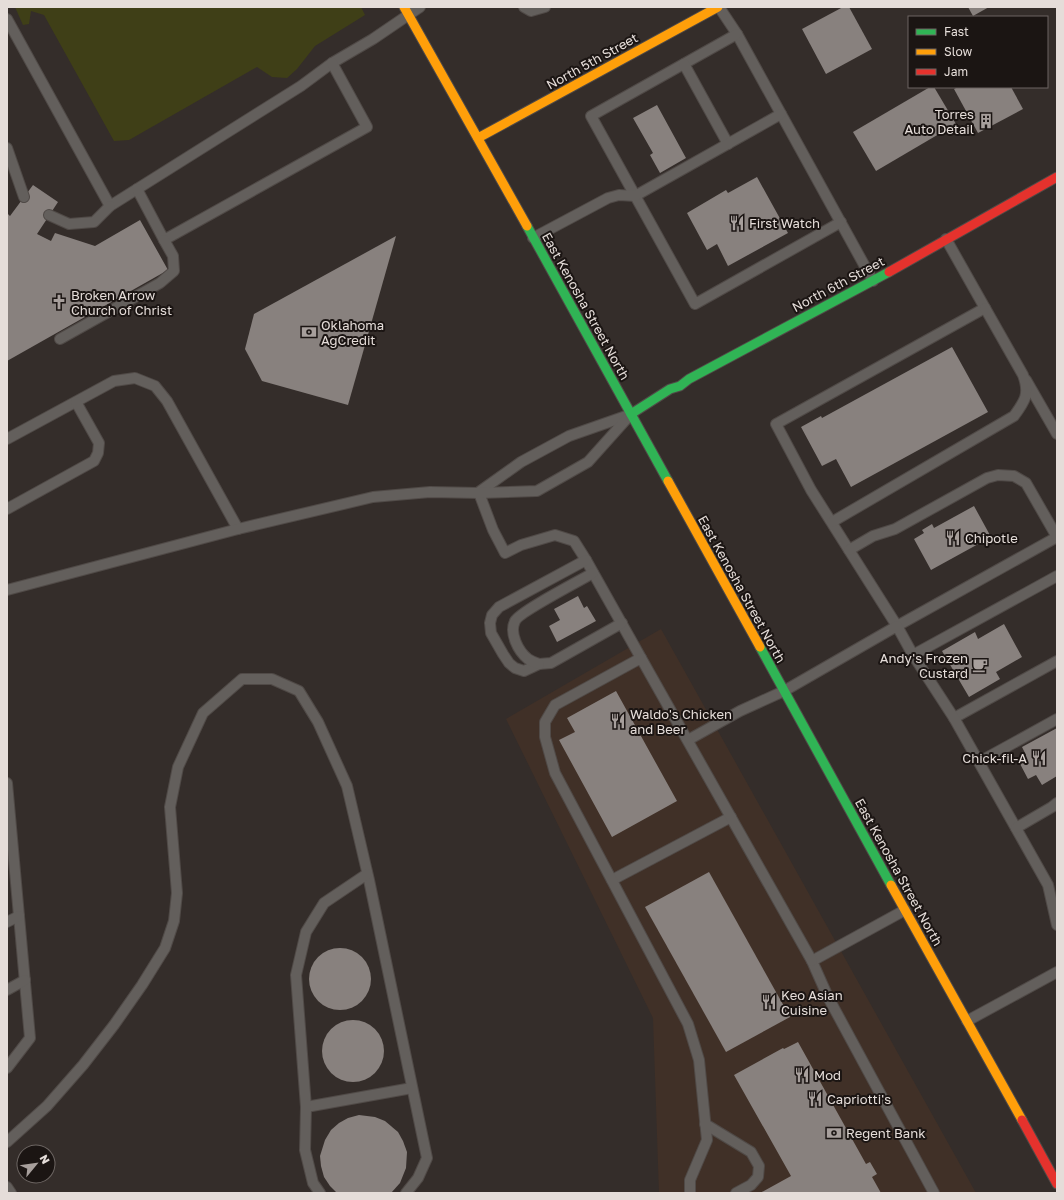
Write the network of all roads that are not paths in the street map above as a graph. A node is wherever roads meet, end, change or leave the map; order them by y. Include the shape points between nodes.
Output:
1 (420, 7) edge
2 (524, 7) edge
3 (545, 7) edge
4 (718, 7) edge
5 (406, 11) edge
6 (7, 19) edge
7 (737, 34) junction
8 (332, 63) junction
9 (684, 64) junction
10 (781, 114) junction
11 (478, 138) junction
12 (728, 144) junction
13 (7, 148) edge
14 (1057, 177) edge
15 (137, 189) junction
16 (635, 196) junction
17 (24, 197) dead end
18 (110, 206) junction
19 (49, 216) dead end
20 (841, 222) junction
21 (533, 238) junction
22 (946, 239) junction
23 (164, 240) junction
24 (873, 281) junction
25 (985, 308) junction
26 (60, 339) dead end
27 (1023, 375) junction
28 (76, 402) junction
29 (631, 414) junction
30 (1057, 434) edge
31 (7, 439) edge
32 (479, 493) junction
33 (7, 509) edge
34 (832, 522) junction
35 (238, 529) junction
36 (1057, 537) edge
37 (849, 550) junction
38 (586, 560) junction
39 (593, 573) junction
40 (1057, 576) edge
41 (7, 590) edge
42 (622, 623) junction
43 (897, 626) junction
44 (913, 655) junction
45 (641, 658) junction
46 (1057, 661) edge
47 (539, 664) junction
48 (784, 691) junction
49 (954, 718) junction
50 (1057, 719) edge
51 (688, 740) junction
52 (979, 762) junction
53 (7, 783) edge
54 (1057, 803) edge
55 (731, 817) junction
56 (1016, 828) junction
57 (10, 851) edge
58 (367, 874) junction
59 (612, 880) junction
60 (905, 910) junction
61 (19, 916) junction
62 (7, 922) edge
63 (1057, 925) edge
64 (812, 961) junction
65 (1057, 972) edge
66 (25, 980) junction
67 (7, 990) edge
68 (967, 1021) junction
69 (7, 1068) edge
70 (412, 1088) junction
71 (306, 1107) junction
72 (705, 1124) junction
73 (7, 1142) edge
74 (1057, 1184) edge
75 (7, 1187) edge
76 (10, 1193) edge
77 (320, 1193) edge
78 (406, 1193) edge
79 (690, 1193) edge
80 (736, 1193) edge
81 (934, 1193) edge

1 - 5 lane
2 - 3 lane via 531,11
4 - 7 lane
4 - 11 main road, North 5th Street
5 - 8 lane via 373,39
5 - 11 main road, East Kenosha Street North
6 - 18 lane
7 - 9 lane
7 - 10 lane
8 - 15 lane via 301,86
8 - 23 lane via 367,127
9 - 12 lane
9 - 16 lane via 591,116
10 - 12 lane
10 - 20 lane
11 - 21 main road, East Kenosha Street North
12 - 16 lane
13 - 17 lane
14 - 22 main road, North 6th Street
15 - 18 lane
15 - 23 lane
16 - 20 lane via 695,304
16 - 21 lane via 619,195 608,198
18 - 19 lane via 94,222 69,224
20 - 24 lane
21 - 29 main road, East Kenosha Street North
22 - 24 main road, North 6th Street
22 - 25 lane
23 - 26 lane via 173,256 174,271 160,283
24 - 29 main road, North 6th Street via 680,386 670,389
25 - 27 lane
25 - 34 lane via 776,424 811,490
27 - 30 lane
27 - 34 lane via 1027,386 1024,402 1014,416
28 - 31 lane
28 - 33 lane via 99,443 94,461
28 - 35 lane via 114,381 135,378 155,386 167,401
29 - 32 lane via 569,436 521,462
29 - 32 lane via 588,462 537,491
29 - 48 main road, East Kenosha Street North
32 - 35 lane via 430,492 373,497
32 - 38 lane via 493,530 505,552 555,535 574,541
34 - 37 lane
35 - 41 lane
36 - 37 lane via 1026,483 1014,476 998,475 987,478 895,529 873,536
36 - 43 lane
37 - 43 lane
38 - 39 lane
38 - 47 lane via 498,607 492,615 491,633 509,663 524,671
39 - 42 lane
39 - 47 lane via 527,610 515,620 513,630 519,648 528,659
40 - 44 lane
42 - 45 lane
42 - 47 lane via 551,663
43 - 44 lane
43 - 48 lane
44 - 49 lane
45 - 51 lane
45 - 59 lane via 555,706 545,722 545,737 555,773
46 - 49 lane
48 - 51 lane via 740,710
48 - 60 main road, East Kenosha Street North
49 - 52 lane
50 - 52 lane
51 - 55 lane
52 - 56 lane
53 - 57 lane
54 - 56 lane
55 - 59 lane
55 - 64 lane
56 - 63 lane via 1048,885
57 - 61 lane
58 - 70 lane
58 - 71 lane via 324,903 306,932 296,975
58 - 73 lane via 348,786 318,722 299,691 272,679 242,679 203,713 178,767 170,807 177,893 174,922 164,948 142,985 83,1065 47,1106
59 - 72 lane via 688,1024 699,1060
60 - 64 lane
60 - 68 main road, East Kenosha Street North
61 - 62 lane
61 - 66 lane
64 - 81 lane via 828,997
65 - 68 lane
66 - 67 lane
66 - 69 lane via 30,1038
68 - 74 main road, East Kenosha Street North
70 - 71 lane
70 - 78 lane via 427,1158 418,1178
71 - 77 lane via 305,1150 313,1183
72 - 79 lane via 706,1140 690,1180
72 - 80 lane via 751,1152 759,1166 758,1177 751,1185
75 - 76 lane

